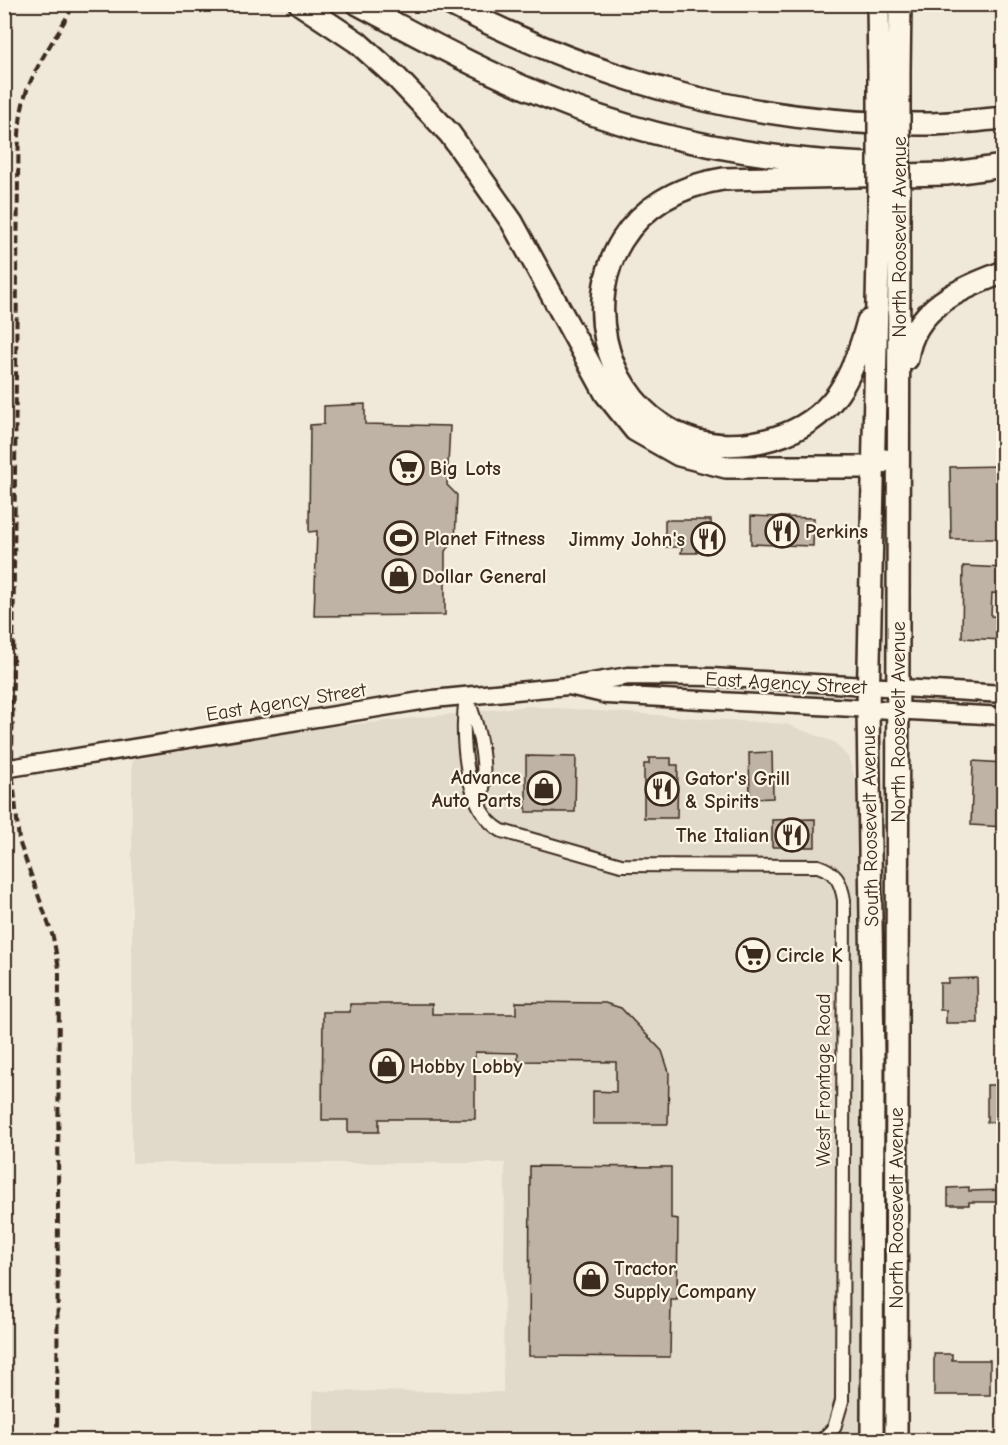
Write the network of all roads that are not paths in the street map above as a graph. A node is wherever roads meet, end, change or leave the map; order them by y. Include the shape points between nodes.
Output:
1 (300, 4) edge
2 (358, 4) edge
3 (450, 4) edge
4 (879, 4) edge
5 (900, 4) edge
6 (889, 71) junction
7 (1004, 118) edge
8 (1004, 160) edge
9 (1004, 166) edge
10 (889, 210) junction
11 (878, 249) junction
12 (1004, 272) edge
13 (900, 413) junction
14 (900, 449) junction
15 (874, 467) junction
16 (568, 686) junction
17 (869, 686) junction
18 (898, 688) junction
19 (1004, 694) edge
20 (466, 695) junction
21 (868, 709) junction
22 (898, 710) junction
23 (1004, 716) edge
24 (8, 768) edge
25 (822, 1440) edge
26 (872, 1440) edge
27 (896, 1440) edge

1 - 15 highway via 357,42 450,134 512,222 606,394 635,430 679,455 726,467
2 - 8 highway via 464,60 547,97 685,141 822,162 928,164
3 - 7 highway via 596,70 654,89 717,103 857,122 930,124
4 - 6 highway, North Roosevelt Avenue
5 - 6 highway, North Roosevelt Avenue
6 - 10 highway, North Roosevelt Avenue, bridge
9 - 11 highway via 946,174 723,179 680,190 640,217 611,258 602,307 607,352 614,370 640,407 676,432 699,440 750,444 806,425 835,398 859,358 869,320
10 - 11 highway, South Roosevelt Avenue
10 - 13 highway, North Roosevelt Avenue
11 - 15 highway, South Roosevelt Avenue
12 - 13 highway via 948,295 918,325 908,346
13 - 14 highway, North Roosevelt Avenue
14 - 15 highway
14 - 18 highway, North Roosevelt Avenue
15 - 17 highway, South Roosevelt Avenue
16 - 17 main road, East Agency Street via 645,675
16 - 20 main road, East Agency Street
16 - 21 main road, East Agency Street via 607,695
17 - 18 main road, East Agency Street
17 - 21 highway, South Roosevelt Avenue
18 - 19 main road, East Agency Street
18 - 22 highway, North Roosevelt Avenue
20 - 24 main road, East Agency Street
20 - 25 street, West Frontage Road via 478,729 483,771 480,805 486,820 502,831 607,863 818,866 838,878 844,900 842,1401 834,1428
21 - 22 main road, East Agency Street
21 - 26 highway, South Roosevelt Avenue via 873,1059
22 - 23 main road, East Agency Street
22 - 27 highway, North Roosevelt Avenue

